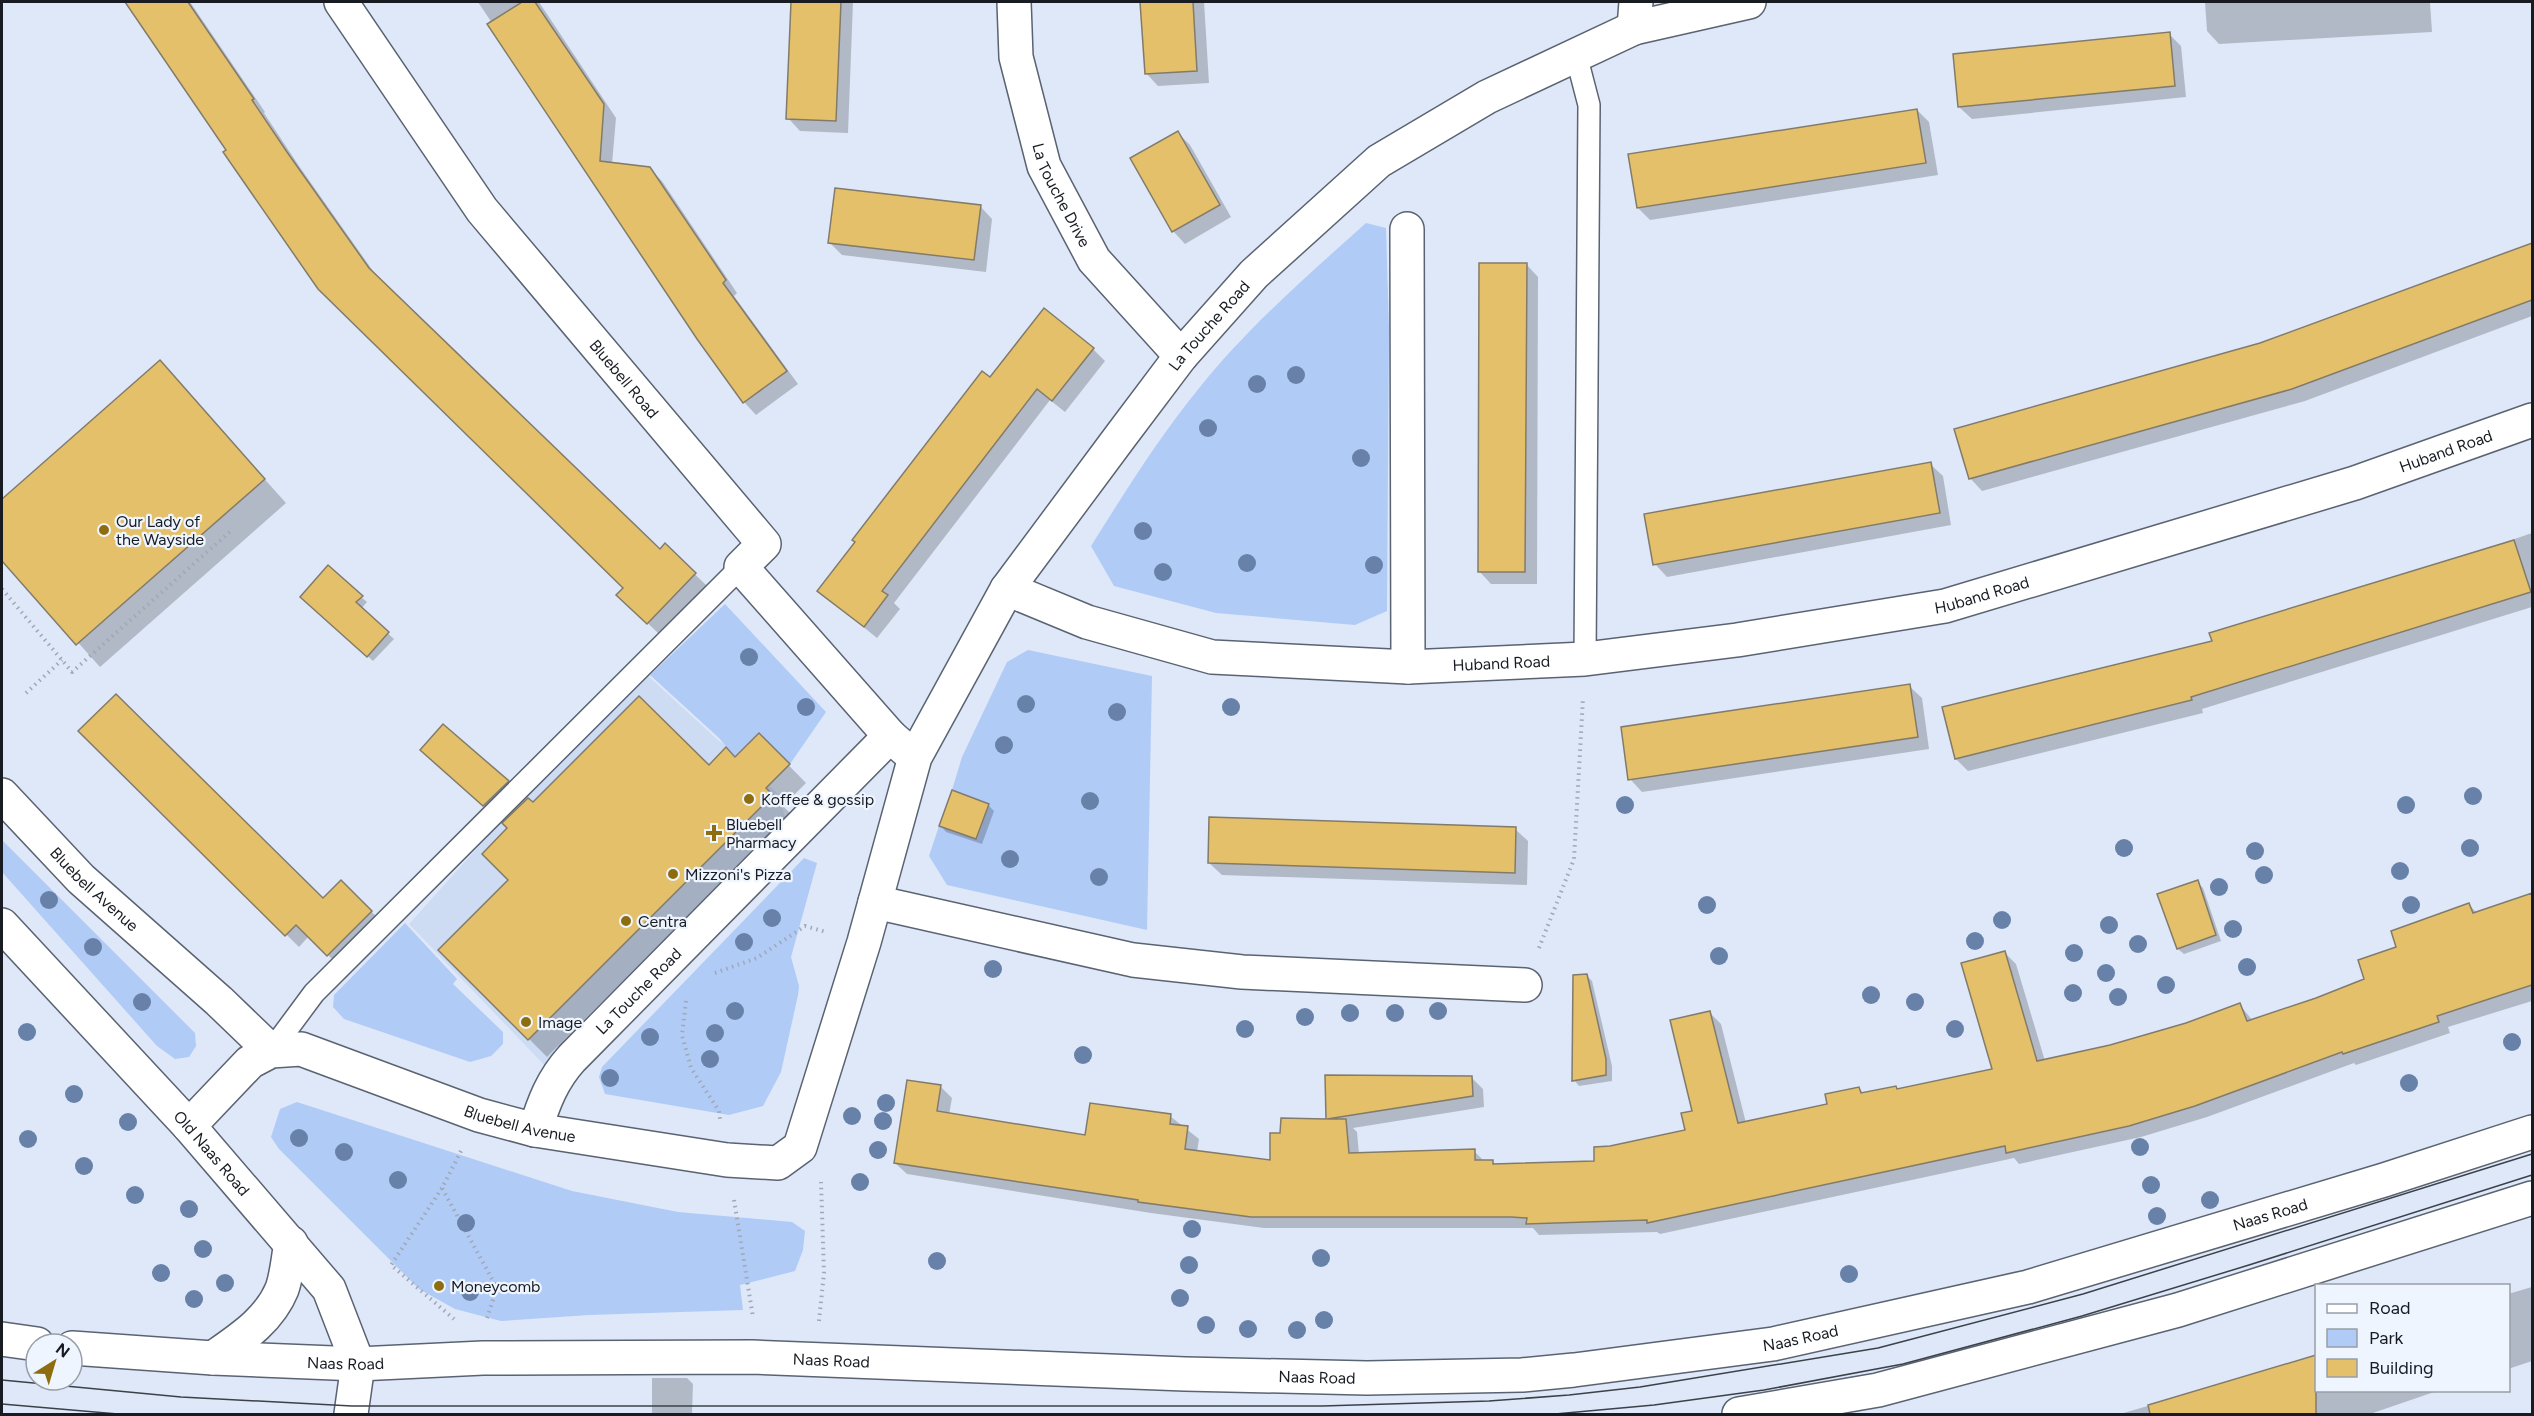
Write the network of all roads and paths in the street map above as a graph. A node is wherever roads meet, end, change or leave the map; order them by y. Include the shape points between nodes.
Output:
1 (341, 2) edge
2 (1014, 2) edge
3 (1749, 2) edge
4 (1635, 15) edge
5 (1576, 55) junction
6 (1407, 229) dead end
7 (1181, 356) junction
8 (2532, 420) edge
9 (233, 529) dead end
10 (741, 567) junction
11 (1007, 589) junction
12 (2, 591) edge
13 (1585, 659) junction
14 (62, 660) junction
15 (1408, 667) junction
16 (26, 693) dead end
17 (890, 736) junction
18 (915, 757) junction
19 (2, 795) edge
20 (875, 902) junction
21 (2, 925) edge
22 (864, 942) junction
23 (676, 953) junction
24 (703, 976) junction
25 (1525, 985) joint
26 (272, 1051) junction
27 (479, 1115) junction
28 (189, 1126) junction
29 (535, 1130) junction
30 (2532, 1132) edge
31 (789, 1155) junction
32 (727, 1160) junction
33 (442, 1188) junction
34 (2532, 1198) edge
35 (291, 1243) junction
36 (486, 1319) dead end
37 (460, 1323) dead end
38 (2, 1340) edge
39 (24, 1342) edge
40 (84, 1349) edge
41 (752, 1357) junction
42 (213, 1358) junction
43 (815, 1358) junction
44 (358, 1364) junction
45 (351, 1414) edge
46 (1747, 1414) edge

1 - 10 street, Bluebell Road via 482,210 764,544
2 - 7 street, La Touche Drive via 1016,57 1044,166 1094,260
3 - 4 street, La Touche Road
4 - 5 street, La Touche Road
5 - 7 street, La Touche Road via 1487,97 1379,161 1254,274
5 - 13 lane via 1590,105
6 - 15 street
7 - 11 street, La Touche Road
8 - 13 street, Huband Road via 2355,483 1945,606 1737,640
9 - 14 path via 72,672
10 - 17 street
10 - 26 lane via 314,993
11 - 15 street, Huband Road via 1087,622 1212,657
11 - 18 street, La Touche Road
12 - 14 path
13 - 15 street, Huband Road
13 - 25 path via 1574,859
14 - 16 path
17 - 18 street
17 - 23 street, La Touche Road
18 - 20 street, La Touche Road
19 - 26 street, Bluebell Avenue via 81,879
20 - 22 street, La Touche Road
20 - 25 street via 1133,960 1242,972
21 - 28 street, Old Naas Road
22 - 24 path via 805,926 757,958
22 - 31 street, La Touche Road
23 - 24 path
23 - 29 street, La Touche Road via 559,1073 546,1095
24 - 32 path via 687,1001 682,1035 691,1068 719,1111
26 - 27 street, Bluebell Avenue via 301,1049
26 - 28 street, Bluebell Avenue via 250,1062
27 - 29 street, Bluebell Avenue
27 - 33 path
28 - 35 street, Old Naas Road
29 - 32 street, Bluebell Avenue
30 - 43 street, Naas Road via 2028,1287 1779,1343 1686,1357 1522,1375 1367,1378
31 - 32 street, Bluebell Avenue
31 - 43 path via 820,1169 824,1273
32 - 41 path via 753,1316
33 - 36 path via 497,1288
33 - 37 path via 391,1265
34 - 46 street via 2178,1310 1878,1390
35 - 42 street via 282,1288 270,1311
35 - 44 street, Old Naas Road via 329,1288
38 - 39 street
40 - 42 street, Naas Road
41 - 43 street, Naas Road
41 - 44 street, Naas Road via 483,1358
42 - 44 street, Naas Road
44 - 45 street, Old Naas Road

